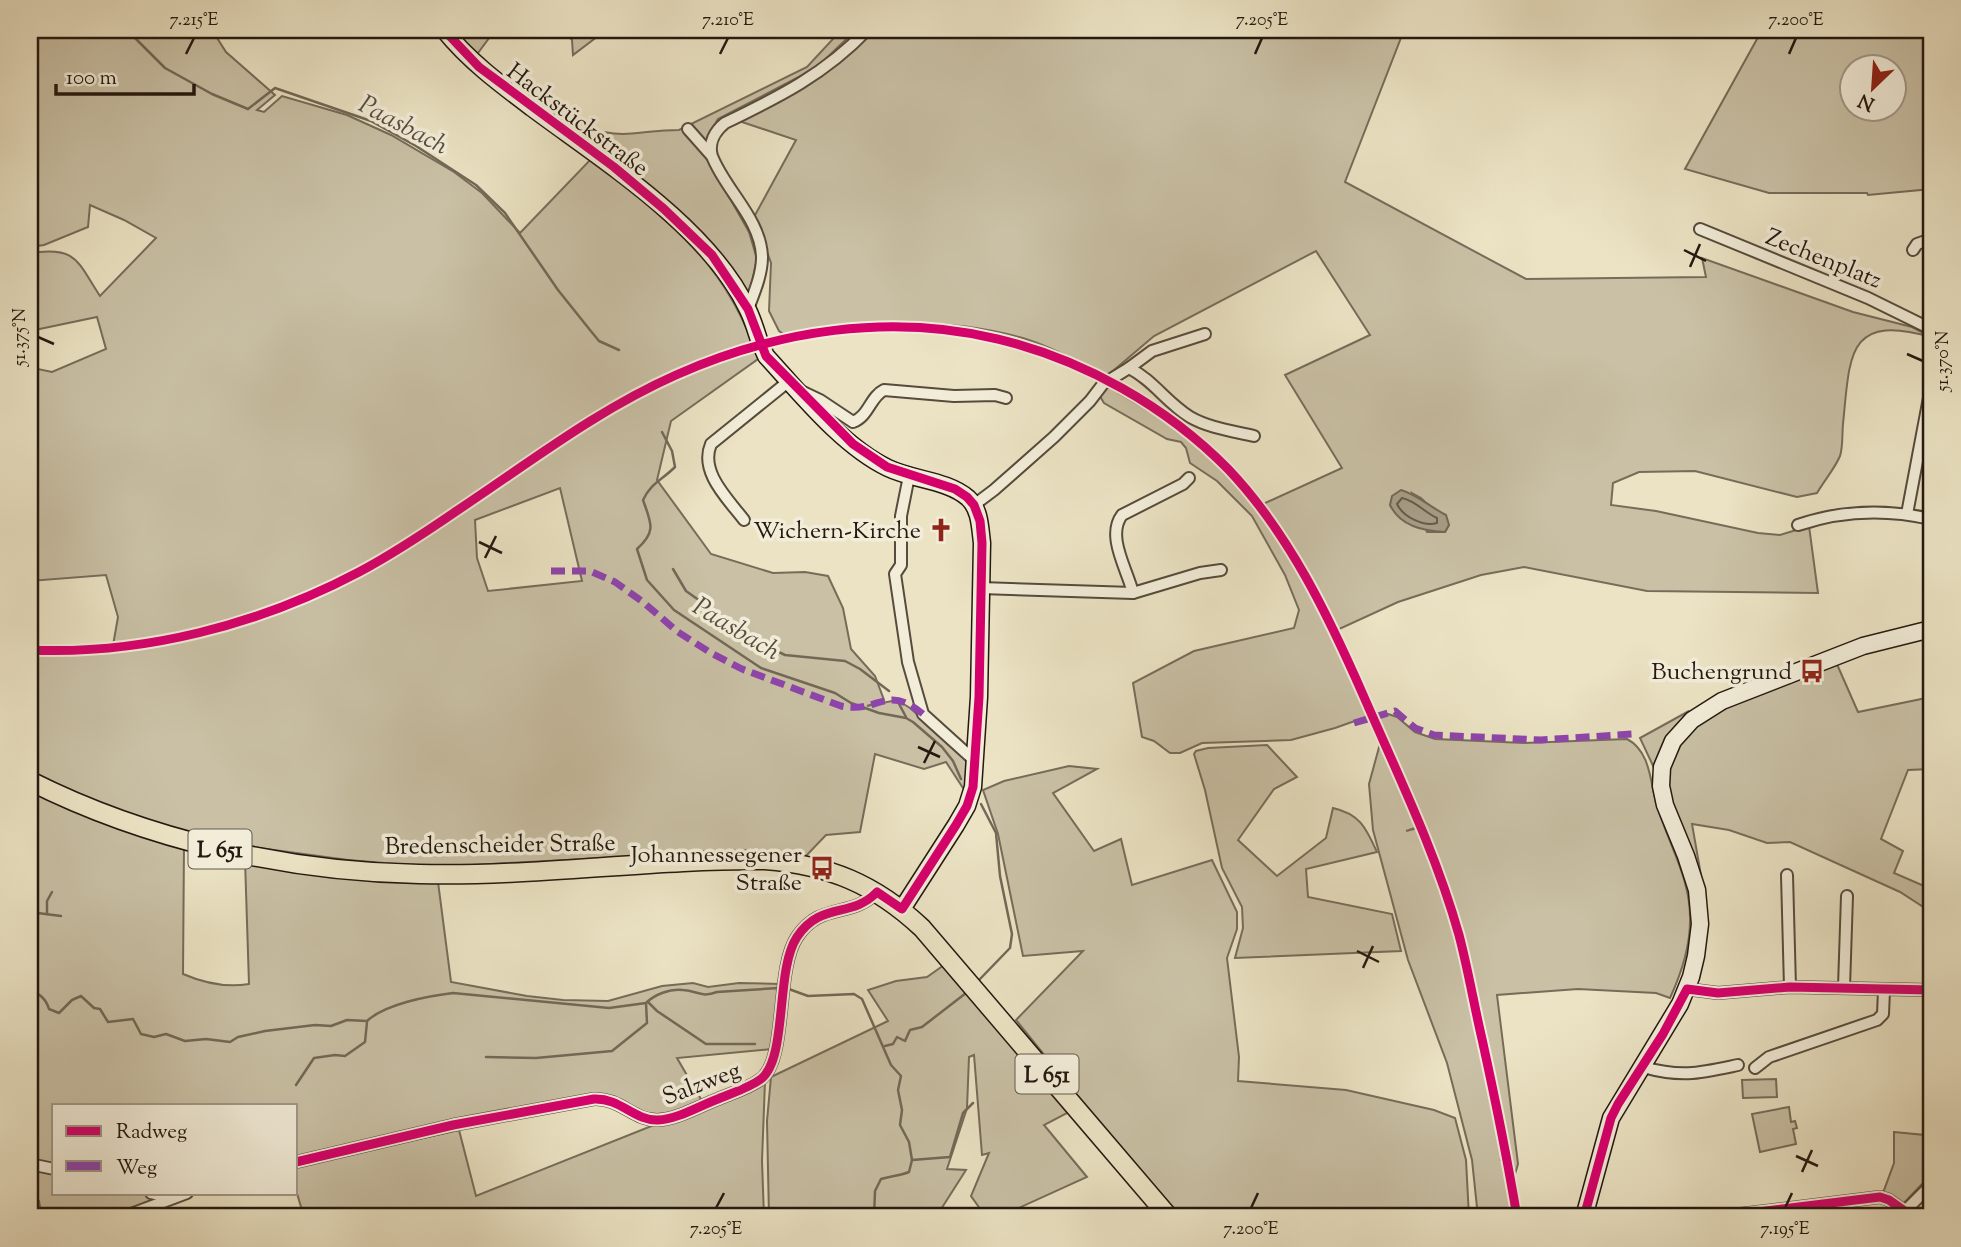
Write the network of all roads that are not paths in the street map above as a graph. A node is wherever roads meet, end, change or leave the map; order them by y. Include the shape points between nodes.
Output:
1 (444, 30) edge
2 (867, 30) edge
3 (688, 129) dead end
4 (712, 155) junction
5 (1700, 229) dead end
6 (1931, 239) edge
7 (1913, 250) dead end
8 (748, 309) junction
9 (1931, 330) edge
10 (1205, 334) dead end
11 (1129, 368) junction
12 (793, 385) junction
13 (1931, 387) edge
14 (1006, 398) dead end
15 (1254, 436) dead end
16 (909, 476) junction
17 (1189, 478) dead end
18 (974, 505) junction
19 (1907, 514) junction
20 (1931, 519) edge
21 (744, 520) dead end
22 (1798, 525) dead end
23 (1221, 570) dead end
24 (981, 588) junction
25 (1133, 593) junction
26 (1931, 629) edge
27 (975, 761) junction
28 (30, 781) edge
29 (1787, 875) dead end
30 (877, 892) junction
31 (1847, 896) dead end
32 (902, 909) junction
33 (1790, 987) junction
34 (1844, 987) junction
35 (1687, 989) junction
36 (1931, 990) edge
37 (1884, 991) junction
38 (1738, 1065) dead end
39 (1643, 1067) junction
40 (1755, 1068) dead end
41 (298, 1162) edge
42 (30, 1164) edge
43 (52, 1169) edge
44 (1931, 1185) edge
45 (155, 1194) edge
46 (184, 1194) edge
47 (173, 1198) junction
48 (1909, 1214) edge
49 (123, 1217) edge
50 (1169, 1217) edge
51 (1584, 1217) edge
52 (1716, 1217) edge

1 - 8 street, Hackstückstraße via 479,67 664,209 712,256
2 - 4 street via 825,69 718,128
3 - 4 street
4 - 8 street via 760,244 760,272
5 - 9 street, Zechenplatz via 1868,298
6 - 7 street
8 - 12 street, Hackstückstraße via 766,356
10 - 11 street via 1152,351
11 - 15 street via 1189,416
11 - 18 street via 1103,384 1040,451
12 - 14 street via 853,422 884,390
12 - 16 street, Hackstückstraße via 852,444
12 - 21 street via 711,444 707,454 720,488
13 - 19 street
16 - 18 street, Hackstückstraße via 955,489
16 - 27 street via 901,516 901,565 895,574 908,662 923,714
17 - 25 street via 1122,515 1116,523 1115,536
18 - 24 street via 982,543
19 - 20 street
19 - 22 street via 1871,512
23 - 25 street
24 - 25 street
24 - 27 street
26 - 35 street via 1863,646 1722,701 1692,720 1673,741 1662,767 1663,795 1691,869 1699,908 1696,956
27 - 32 street via 973,786 962,815
28 - 30 main road, Bredenscheider Straße / L 651 via 85,807 179,838 329,867 444,874 765,860 822,868
29 - 33 street
30 - 32 main road, Bredenscheider Straße / L 651
30 - 41 street, Salzweg via 858,907 832,910 804,927 790,952 772,1061 765,1076 750,1086 668,1118 647,1119 611,1100 594,1098
31 - 34 street
32 - 50 main road, Bredenscheider Straße / L 651 via 937,943
33 - 34 street
33 - 35 street via 1718,993
34 - 37 street
35 - 39 street
36 - 37 street
37 - 40 street via 1883,1014 1877,1020 1769,1057
38 - 39 street via 1689,1075
39 - 51 street via 1611,1118
42 - 43 street
44 - 48 street
45 - 47 street
46 - 47 street
47 - 49 street
48 - 52 street via 1880,1196

